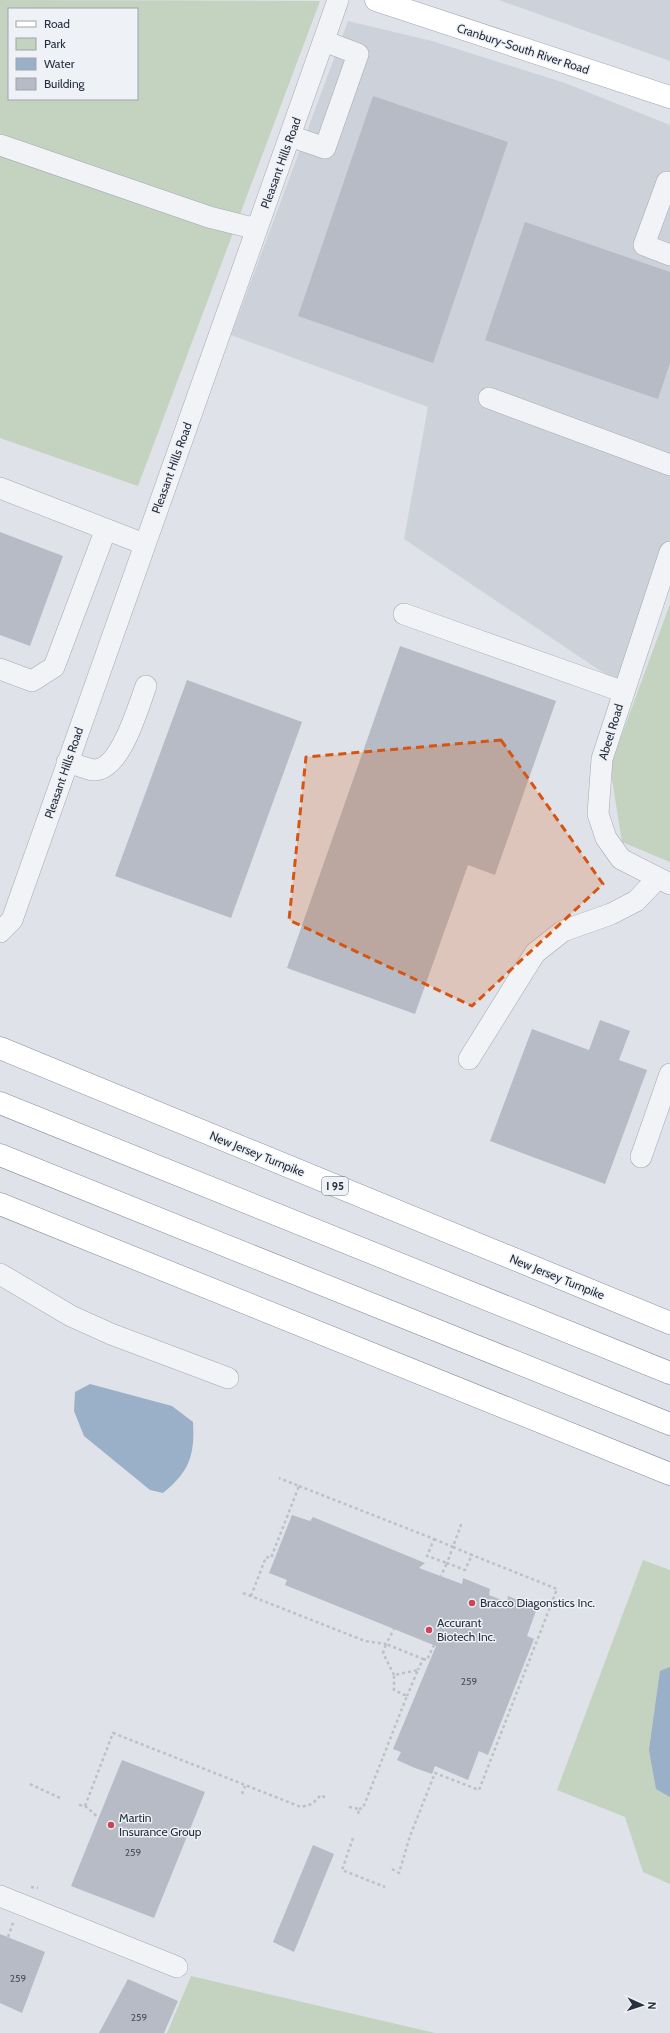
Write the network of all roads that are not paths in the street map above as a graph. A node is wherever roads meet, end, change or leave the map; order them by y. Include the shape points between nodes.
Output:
1 (338, 0) edge
2 (376, 0) edge
3 (324, 40) junction
4 (670, 97) edge
5 (290, 136) junction
6 (0, 145) edge
7 (670, 183) edge
8 (257, 229) junction
9 (670, 255) edge
10 (488, 398) dead end
11 (670, 465) edge
12 (0, 488) edge
13 (106, 529) junction
14 (144, 544) junction
15 (670, 552) edge
16 (404, 614) dead end
17 (0, 669) edge
18 (146, 686) dead end
19 (624, 692) junction
20 (67, 762) junction
21 (664, 881) edge
22 (0, 932) edge
23 (0, 1048) edge
24 (469, 1059) dead end
25 (670, 1074) edge
26 (0, 1103) edge
27 (0, 1155) edge
28 (641, 1158) dead end
29 (0, 1204) edge
30 (0, 1274) edge
31 (670, 1323) edge
32 (670, 1373) edge
33 (228, 1378) dead end
34 (670, 1424) edge
35 (670, 1474) edge
36 (0, 1896) edge
37 (177, 1967) dead end

1 - 3 street, Pleasant Hills Road
2 - 4 main road, Cranbury-South River Road
3 - 5 street, Pleasant Hills Road
3 - 5 street via 358,54 356,61 324,148
5 - 8 street, Pleasant Hills Road
6 - 8 street via 209,217
7 - 9 street via 667,182 644,245
8 - 14 street, Pleasant Hills Road
10 - 11 street
12 - 13 street
13 - 14 street
13 - 17 street via 54,667 32,681
14 - 20 street, Pleasant Hills Road
15 - 19 street, Abeel Road
16 - 19 street
18 - 20 street via 121,748 108,765 95,770
19 - 21 street, Abeel Road via 602,759 598,814 606,838 621,858
20 - 22 street, Pleasant Hills Road via 12,920
21 - 24 street via 636,901 611,914 563,931 535,953
23 - 31 main road, New Jersey Turnpike / I 95
25 - 28 street
26 - 32 main road
27 - 34 main road
29 - 35 main road
30 - 33 street via 71,1316 110,1334
36 - 37 street

